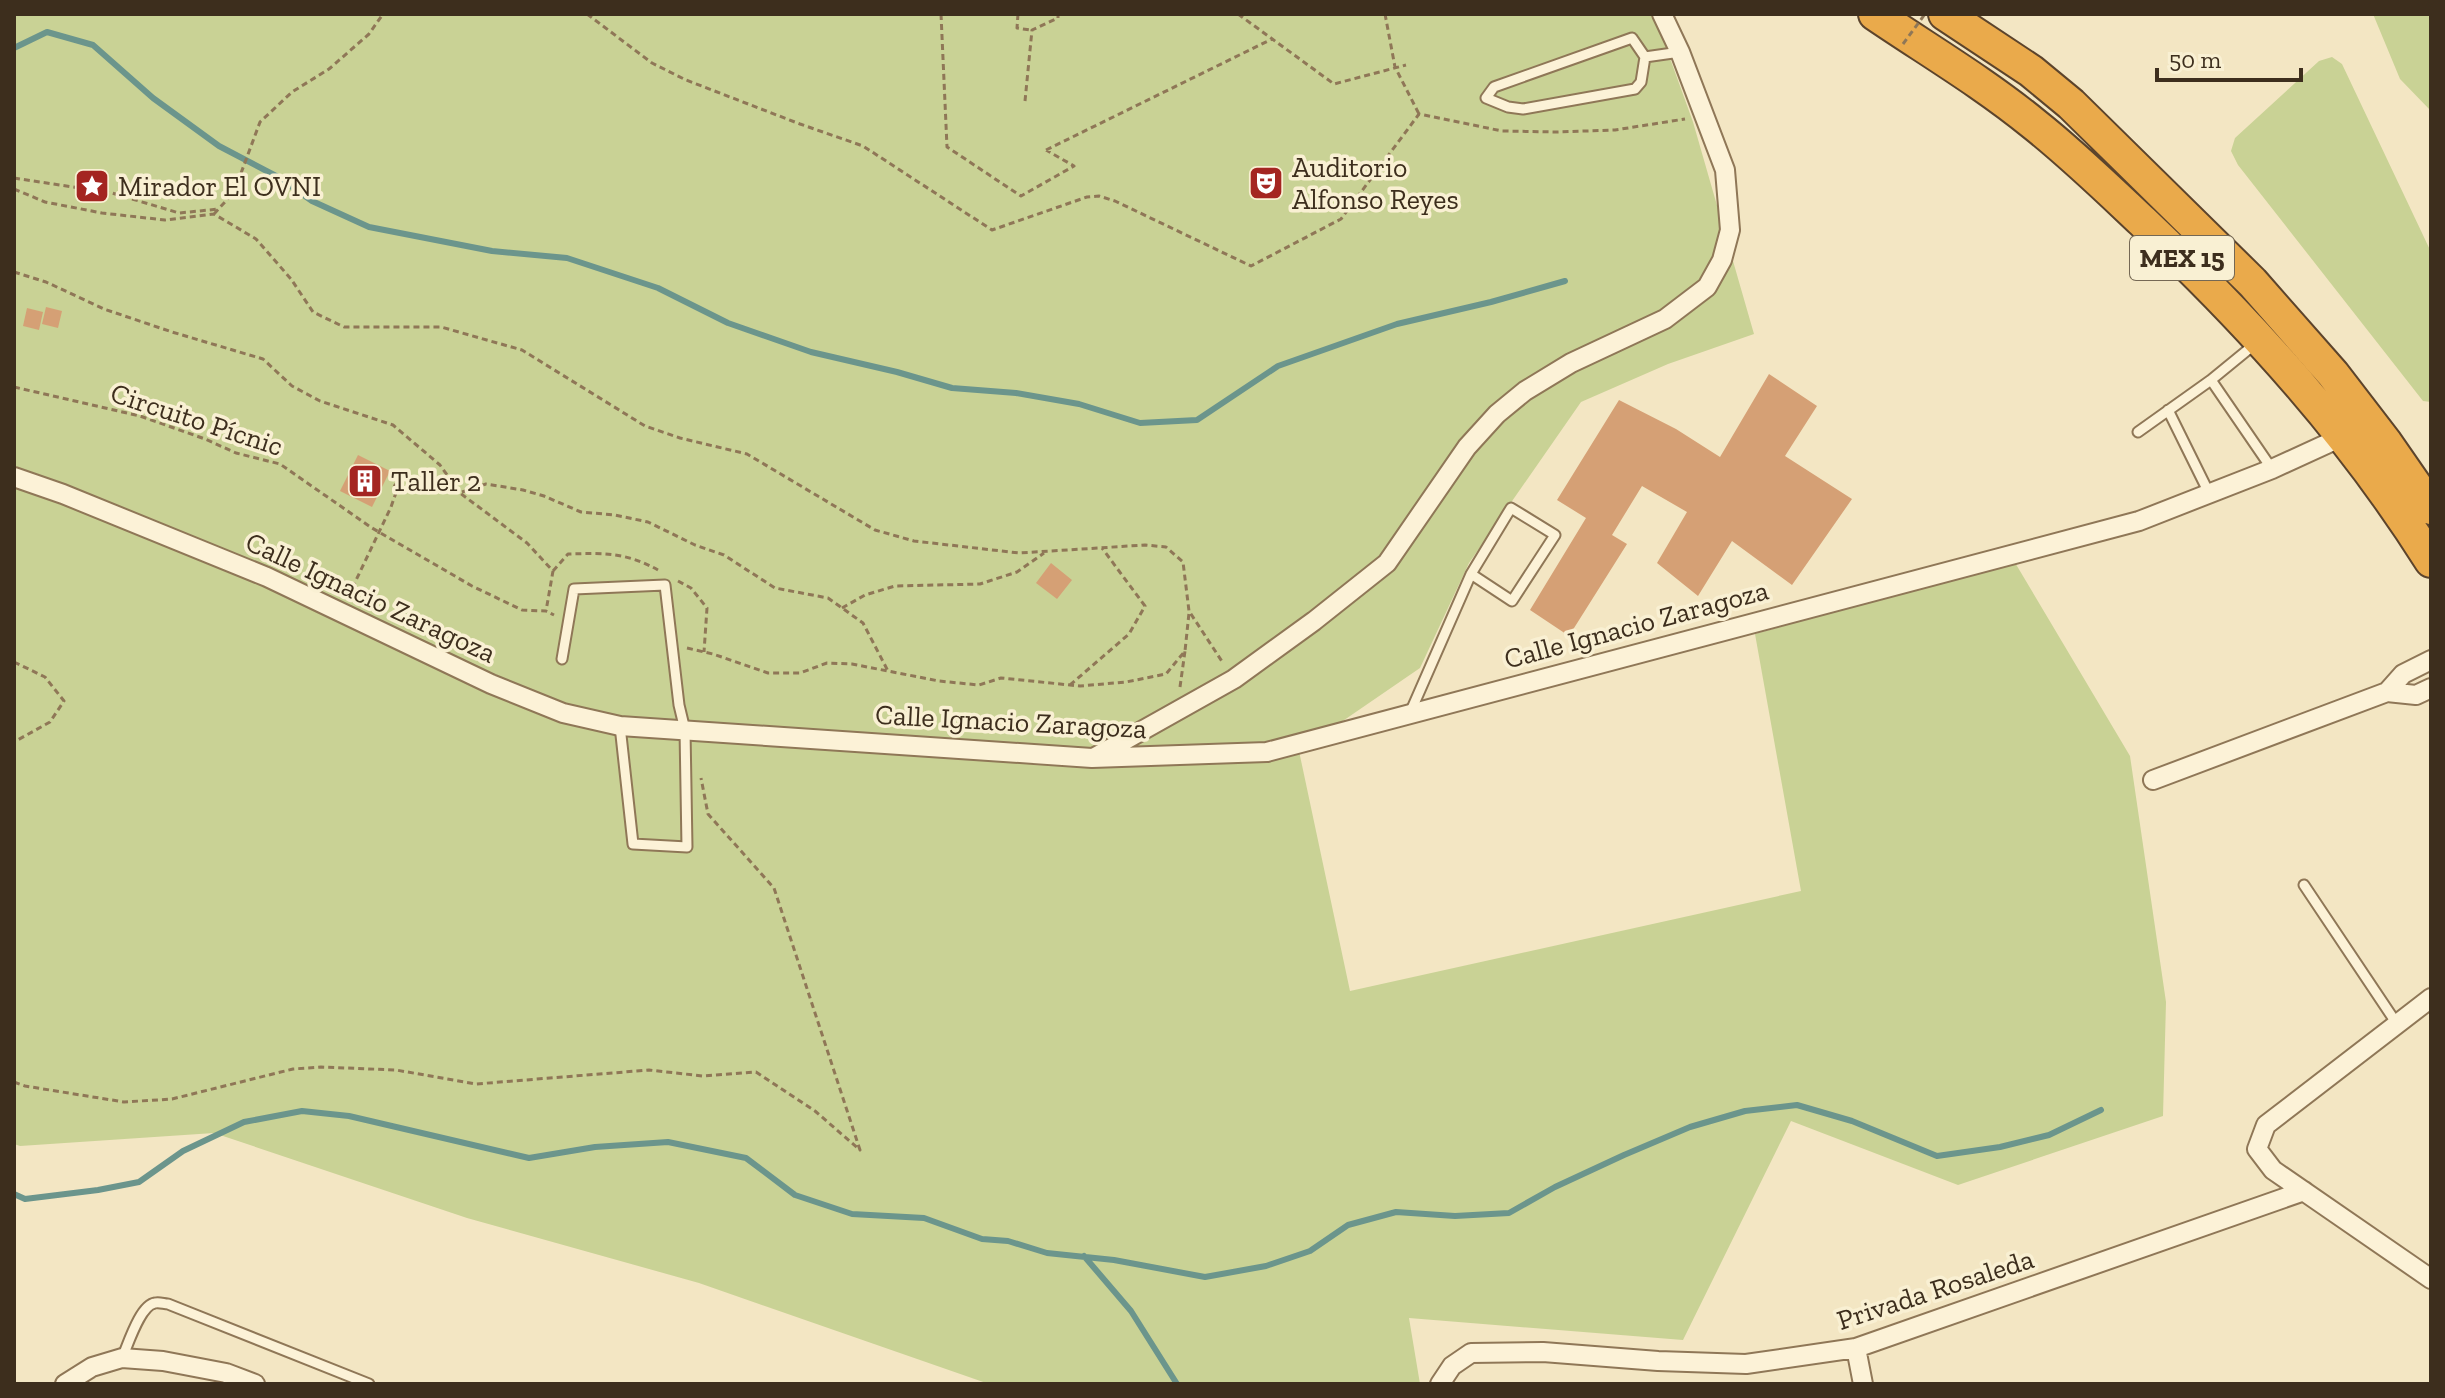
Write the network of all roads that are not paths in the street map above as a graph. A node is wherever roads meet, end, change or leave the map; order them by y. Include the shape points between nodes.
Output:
1 (1662, 14) edge
2 (1875, 14) edge
3 (1945, 14) edge
4 (1680, 52) junction
5 (1645, 57) junction
6 (2260, 340) junction
7 (2211, 380) junction
8 (2168, 410) junction
9 (2138, 432) dead end
10 (2344, 436) junction
11 (2272, 469) junction
12 (14, 477) edge
13 (2209, 494) junction
14 (2431, 508) edge
15 (2431, 561) edge
16 (1471, 574) junction
17 (562, 659) dead end
18 (2431, 660) edge
19 (2431, 688) edge
20 (2387, 692) junction
21 (1410, 713) junction
22 (620, 726) junction
23 (685, 730) junction
24 (1092, 758) junction
25 (2153, 780) dead end
26 (2304, 885) dead end
27 (2431, 998) edge
28 (2397, 1024) junction
29 (2304, 1191) junction
30 (2430, 1275) edge
31 (1856, 1348) junction
32 (122, 1358) junction
33 (65, 1384) edge
34 (255, 1384) edge
35 (369, 1384) edge
36 (1440, 1384) edge
37 (1863, 1384) edge

1 - 4 street
2 - 6 highway, MEX 15 via 2034,123 2184,260
3 - 14 highway, MEX 15 via 2071,104 2241,271 2333,374
4 - 5 lane
4 - 24 street via 1725,170 1730,230 1707,287 1665,319 1571,363 1515,398 1467,447 1387,563 1234,679
5 - 5 lane via 1632,38 1494,87 1486,98 1523,109 1623,93 1641,82
6 - 7 lane
6 - 10 highway, MEX 15
7 - 8 lane
7 - 11 lane
8 - 9 lane
8 - 13 lane
10 - 11 street, Calle Ignacio Zaragoza
10 - 15 highway, MEX 15
11 - 13 street, Calle Ignacio Zaragoza
12 - 22 street, Calle Ignacio Zaragoza via 267,577 491,684 563,713
13 - 21 street, Calle Ignacio Zaragoza via 2139,521
16 - 16 lane via 1511,508 1555,535 1512,601
16 - 21 lane
17 - 23 lane via 574,589 665,585
18 - 20 street via 2403,674
19 - 20 street via 2416,695
20 - 25 street
21 - 24 street, Calle Ignacio Zaragoza via 1267,752
22 - 23 street, Calle Ignacio Zaragoza
22 - 23 lane via 633,844 687,847
23 - 24 street, Calle Ignacio Zaragoza
26 - 28 lane
27 - 28 street
28 - 29 street via 2266,1125 2257,1149 2273,1170
29 - 30 street
29 - 31 street, Privada Rosaleda
31 - 36 street, Privada Rosaleda via 1746,1364 1471,1353 1452,1366
31 - 37 street
32 - 33 street via 92,1367
32 - 34 street via 226,1373
32 - 35 lane via 147,1307 168,1304

